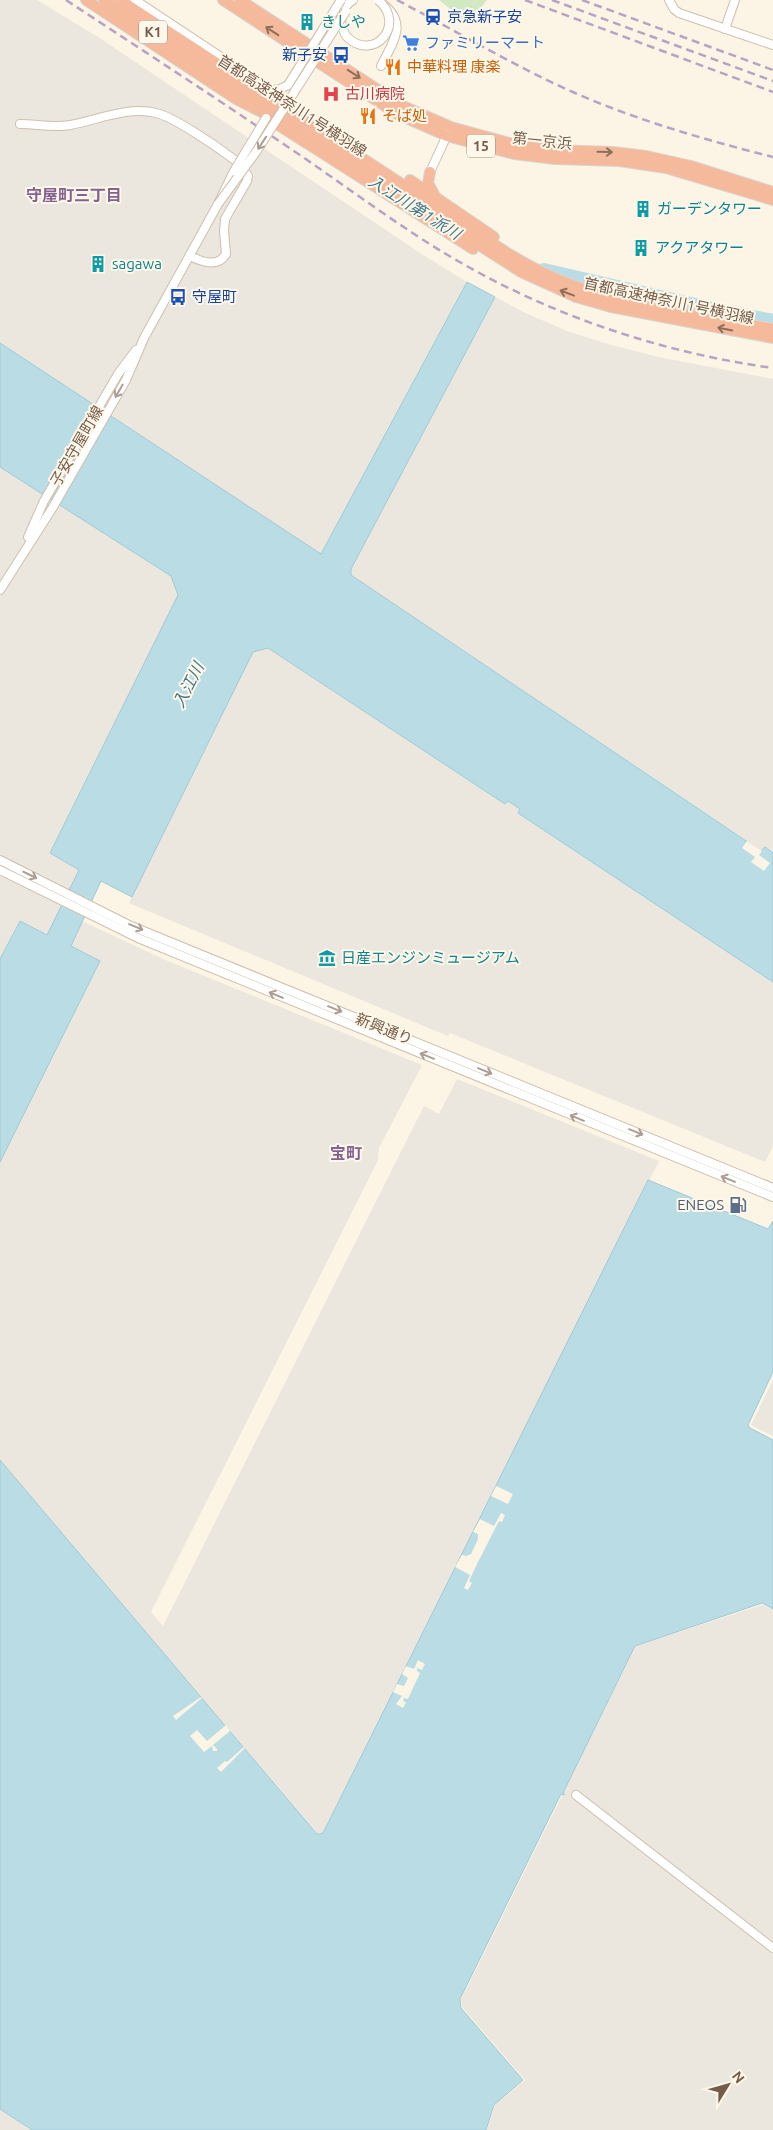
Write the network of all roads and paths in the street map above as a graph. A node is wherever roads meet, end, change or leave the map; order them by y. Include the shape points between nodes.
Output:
1 (86, 0) edge
2 (90, 0) edge
3 (104, 0) edge
4 (120, 0) edge
5 (134, 0) edge
6 (223, 0) edge
7 (240, 0) edge
8 (341, 0) edge
9 (354, 0) edge
10 (377, 0) edge
11 (669, 0) edge
12 (735, 0) edge
13 (725, 29) junction
14 (773, 45) edge
15 (381, 66) dead end
16 (288, 85) junction
17 (275, 105) junction
18 (275, 123) junction
19 (20, 124) dead end
20 (449, 131) junction
21 (308, 135) junction
22 (430, 172) joint
23 (410, 180) dead end
24 (773, 192) edge
25 (439, 199) junction
26 (773, 200) edge
27 (218, 204) junction
28 (190, 256) junction
29 (521, 272) junction
30 (613, 298) junction
31 (773, 329) edge
32 (144, 338) junction
33 (773, 338) edge
34 (18, 558) junction
35 (0, 590) edge
36 (0, 860) edge
37 (0, 870) edge
38 (773, 1188) edge
39 (773, 1197) edge
40 (576, 1795) dead end
41 (773, 1948) edge

1 - 21 highway via 236,99
2 - 17 highway via 196,68
3 - 21 highway, 首都高速神奈川1号横羽線 / K1
4 - 30 highway, 首都高速神奈川1号横羽線 / K1 via 508,254 560,281
5 - 16 street via 269,89 278,90
20 -> 6 highway, 第一京浜 / 15 via 397,114
7 -> 20 highway, 第一京浜 / 15 via 403,106
8 - 16 street, 子安守屋町線, bridge
9 - 10 street, bridge via 342,13 341,26 351,42 362,46 378,43 389,27 386,9
9 - 18 street, 子安守屋町線, bridge
10 - 15 street, bridge via 390,9 398,29
11 - 13 street via 679,13
12 - 13 street
13 - 14 street
16 - 17 street, 子安守屋町線
17 - 27 street, 子安守屋町線, bridge via 243,154
18 -> 27 street, 子安守屋町線, bridge
18 - 29 highway via 445,234
19 - 28 street via 68,126 104,116 149,111 168,118 240,164 248,181 225,219 226,254 219,262 213,263
20 - 22 street
20 -> 24 highway, 第一京浜 / 15 via 520,146 646,156 691,166
20 - 26 highway, 第一京浜 / 15 via 514,154 619,161 666,168
21 - 29 highway, 首都高速神奈川1号横羽線 / K1
22 - 25 highway via 428,183
23 - 25 highway
25 - 30 highway via 529,259
27 - 28 street, 子安守屋町線
28 - 32 street, 子安守屋町線
33 -> 29 highway, 首都高速神奈川1号横羽線 / K1 via 593,302
30 - 31 highway, 首都高速神奈川1号横羽線 / K1
32 -> 34 street, 子安守屋町線 via 126,380 52,507
32 - 34 street, 子安守屋町線 via 118,374 44,501
34 - 35 street, 子安守屋町線
36 -> 38 street, 新興通り via 132,926
39 -> 37 street, 新興通り via 138,938
40 - 41 street

